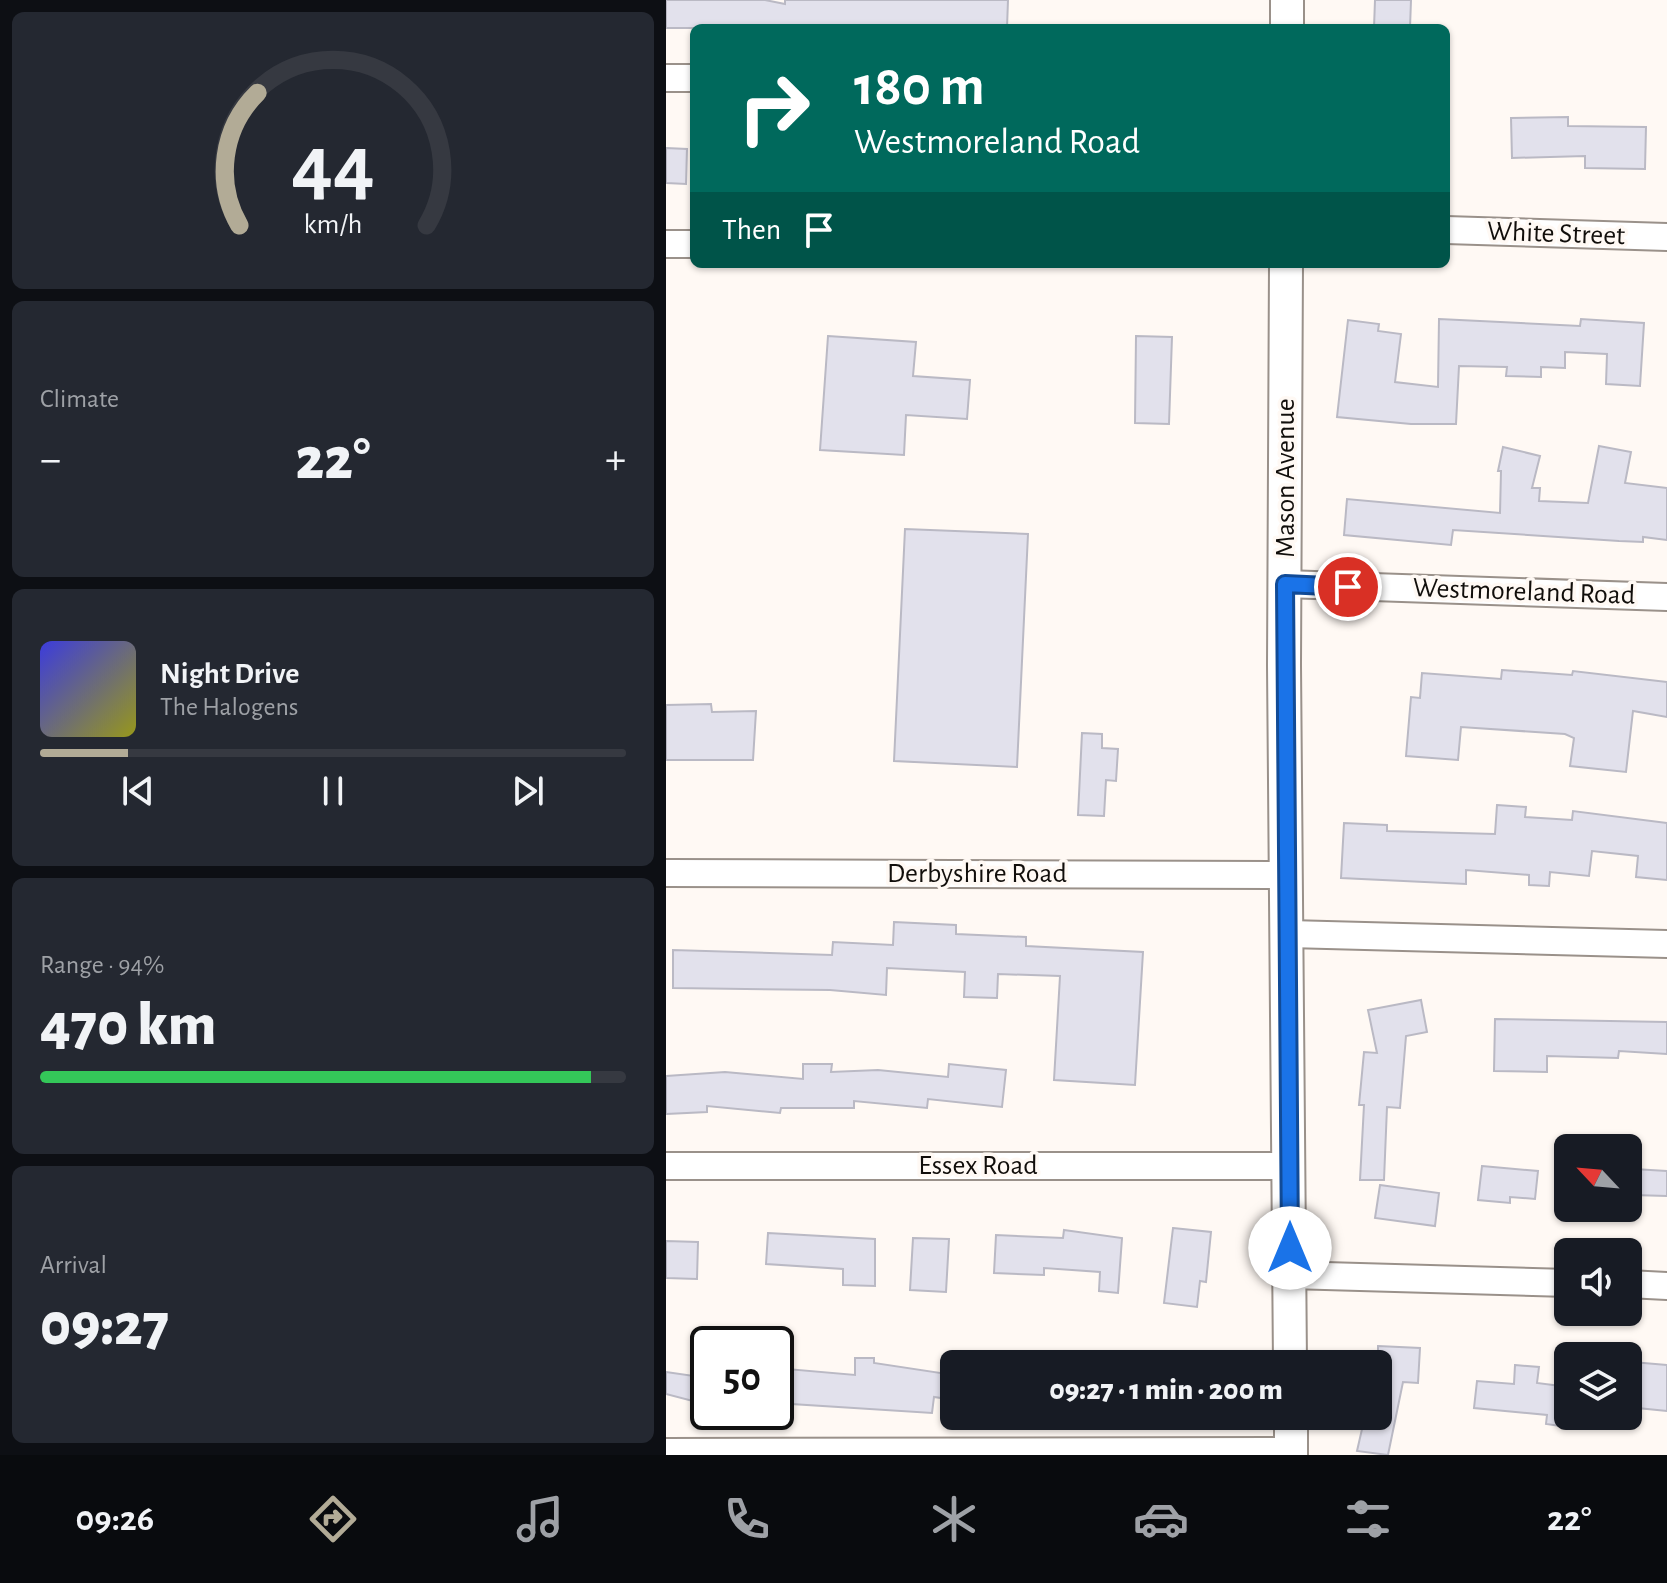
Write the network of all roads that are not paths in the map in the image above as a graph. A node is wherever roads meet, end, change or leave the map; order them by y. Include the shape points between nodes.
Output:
1 (1287, 0) edge
2 (1287, 24) edge
3 (666, 78) edge
4 (690, 78) edge
5 (1450, 230) edge
6 (1667, 237) edge
7 (666, 244) edge
8 (690, 244) edge
9 (1286, 268) edge
10 (1285, 584) junction
11 (1667, 597) edge
12 (666, 873) edge
13 (1288, 875) junction
14 (1289, 934) junction
15 (1667, 944) edge
16 (666, 1166) edge
17 (1290, 1166) junction
18 (1290, 1275) junction
19 (1554, 1283) edge
20 (1642, 1285) edge
21 (1667, 1286) edge
22 (1290, 1350) edge
23 (1291, 1430) edge
24 (666, 1452) edge
25 (1291, 1453) edge

1 - 2 main road
3 - 4 street
5 - 6 street, White Street
7 - 8 street
9 - 10 main road, Mason Avenue
10 - 11 street, Westmoreland Road
10 - 13 main road, Mason Avenue
12 - 13 street, Derbyshire Road
13 - 14 main road, Mason Avenue
14 - 15 street
14 - 17 main road, Mason Avenue
16 - 17 street, Essex Road
17 - 18 main road, Mason Avenue
18 - 19 street
18 - 22 main road, Mason Avenue
20 - 21 street
23 - 25 main road
24 - 25 street

